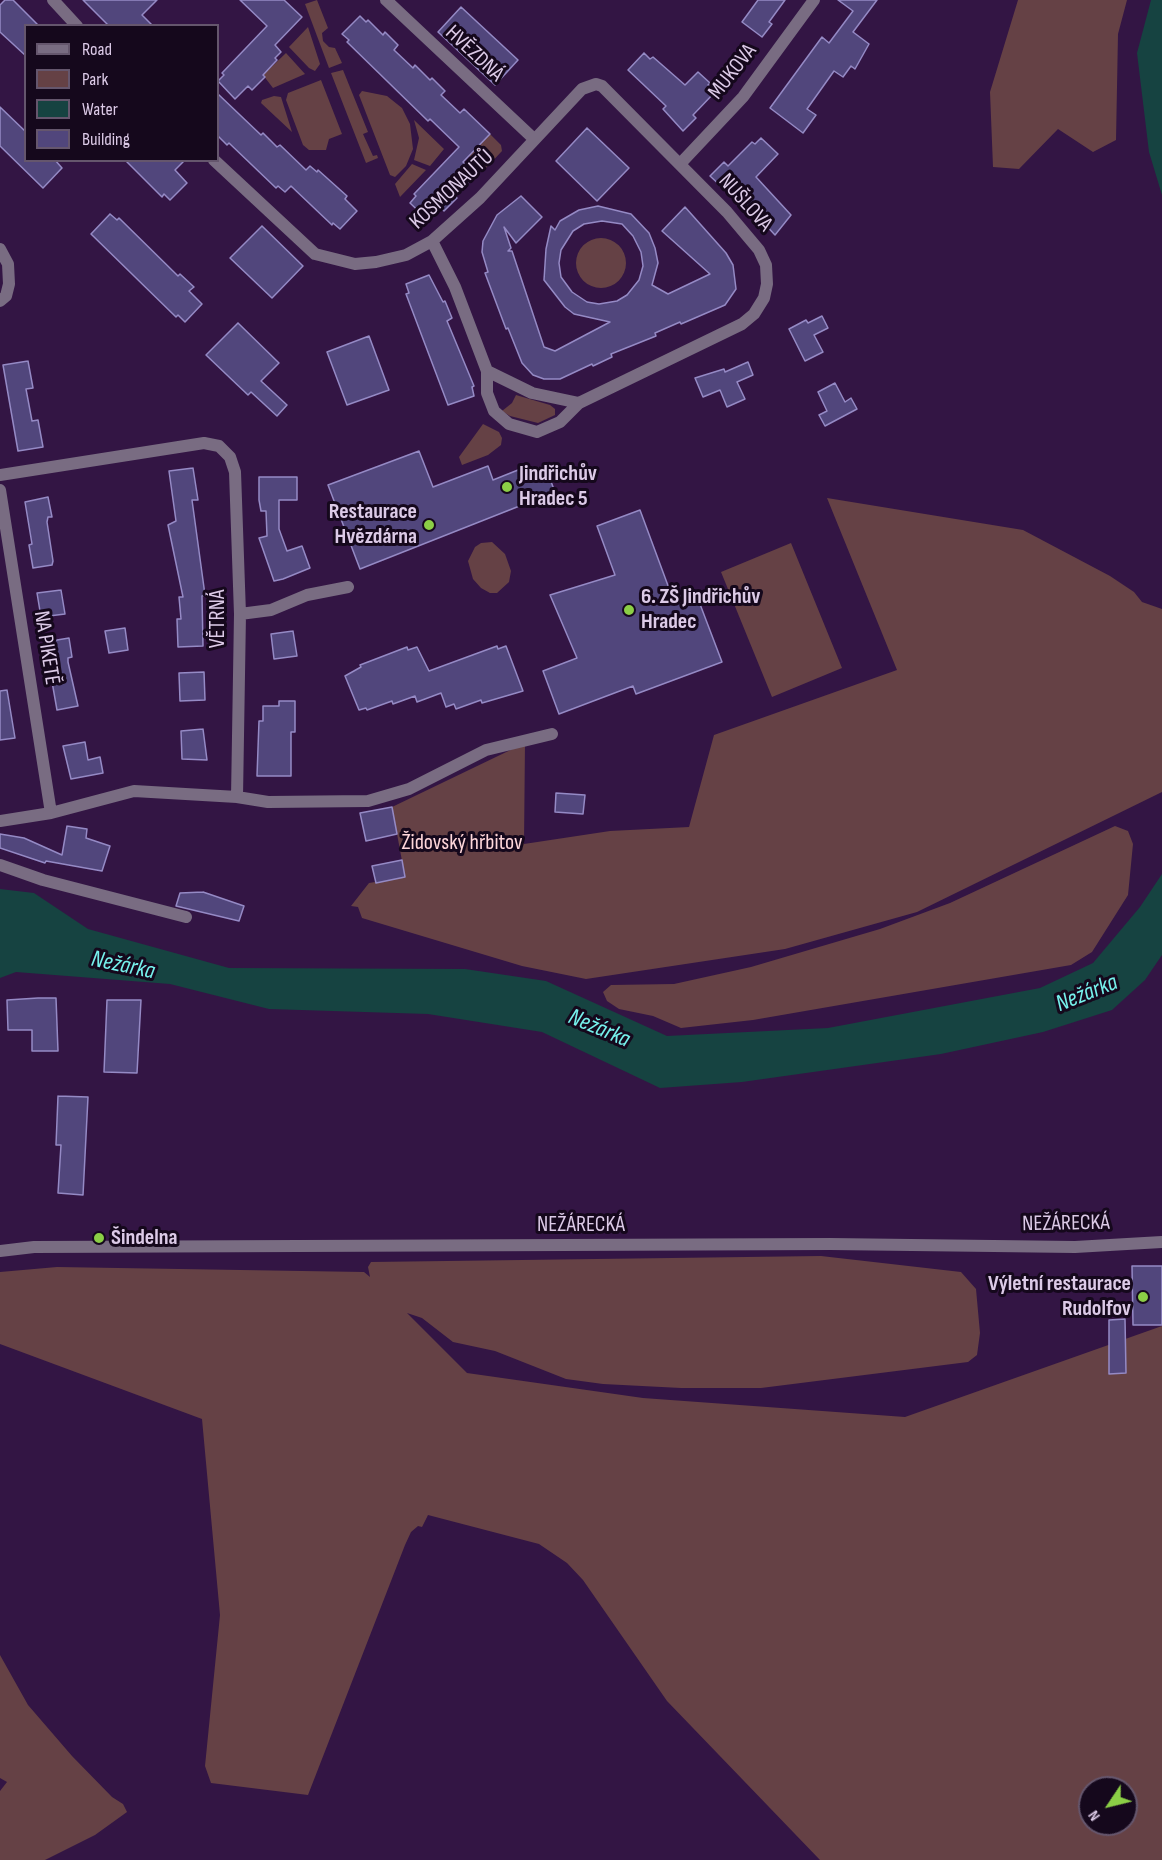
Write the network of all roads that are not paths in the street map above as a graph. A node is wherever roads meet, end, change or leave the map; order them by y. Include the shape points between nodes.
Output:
1 (53, 0) edge
2 (386, 0) edge
3 (814, 0) edge
4 (75, 24) edge
5 (534, 139) junction
6 (216, 162) edge
7 (680, 165) junction
8 (432, 241) junction
9 (0, 249) edge
10 (0, 301) edge
11 (487, 371) junction
12 (579, 403) junction
13 (0, 475) edge
14 (0, 490) edge
15 (348, 587) dead end
16 (240, 614) junction
17 (552, 734) dead end
18 (237, 797) junction
19 (51, 813) junction
20 (0, 821) edge
21 (0, 866) edge
22 (186, 917) dead end
23 (1162, 1242) edge
24 (0, 1251) edge

1 - 4 street
2 - 5 street, HVĚZDNÁ
3 - 7 street, MUKOVA via 743,97
5 - 7 street, NUŠLOVA via 582,89 596,84
5 - 8 street, KOSMONAUTŮ via 480,198
6 - 8 street, KOSMONAUTŮ via 315,254 356,264 376,262 406,255
7 - 12 street, NUŠLOVA via 759,250 766,265 764,298 742,324
8 - 11 street via 455,287
9 - 10 street via 8,264 9,284
11 - 12 street via 532,393
11 - 12 street, NUŠLOVA via 487,393 494,411 520,429 547,429
13 - 16 street, VĚTRNÁ via 204,443 219,446 230,457 235,472
14 - 19 street, NA PIKETĚ
15 - 16 street via 307,595 271,610
16 - 18 street, VĚTRNÁ
17 - 18 street via 486,750 409,789 368,801 268,802
18 - 19 street via 134,791
19 - 20 street
21 - 22 street
23 - 24 street, NEŽÁRECKÁ via 1075,1247 830,1244 43,1247

